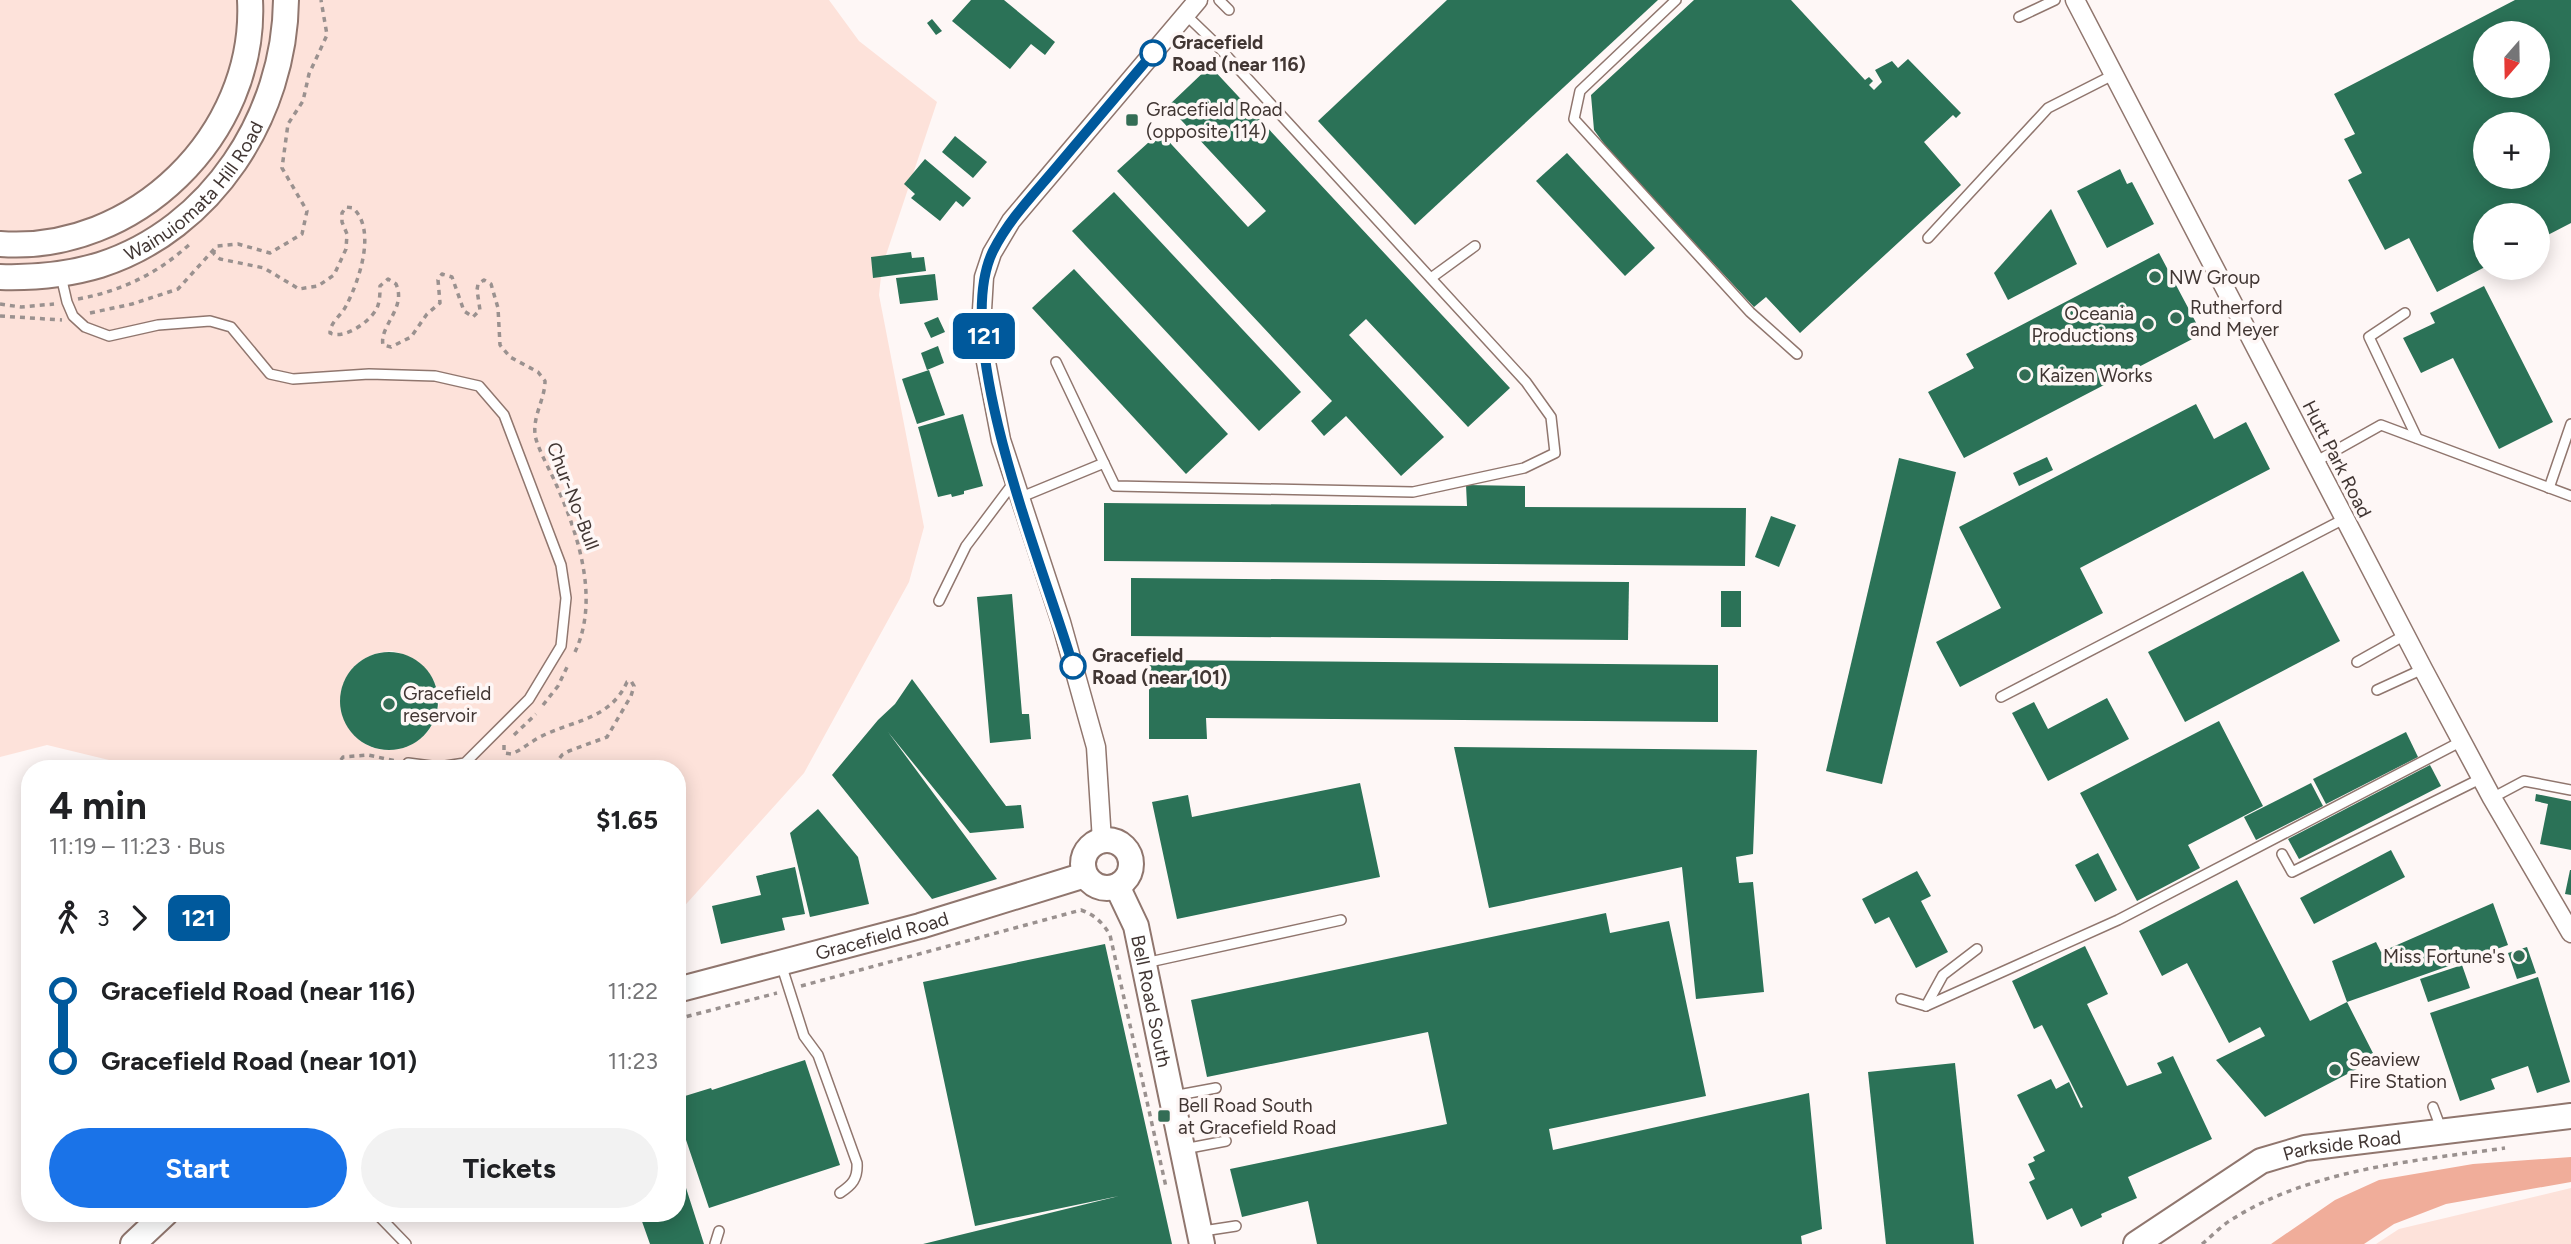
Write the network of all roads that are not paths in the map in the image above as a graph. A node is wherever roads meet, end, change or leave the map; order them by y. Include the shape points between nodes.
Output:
1 (250, 0) edge
2 (286, 0) edge
3 (1198, 0) edge
4 (1219, 0) edge
5 (1676, 0) edge
6 (2055, 0) edge
7 (2074, 0) edge
8 (1229, 10) dead end
9 (1185, 14) junction
10 (2019, 17) dead end
11 (2113, 75) junction
12 (1928, 238) dead end
13 (0, 244) edge
14 (1475, 246) dead end
15 (61, 275) junction
16 (0, 277) edge
17 (1431, 278) junction
18 (2405, 313) dead end
19 (1797, 354) dead end
20 (1056, 362) dead end
21 (2571, 427) edge
22 (2417, 439) junction
23 (2315, 462) junction
24 (1104, 463) junction
25 (2549, 488) junction
26 (1016, 490) junction
27 (2571, 496) edge
28 (2344, 520) junction
29 (939, 601) dead end
30 (2405, 635) junction
31 (2357, 662) dead end
32 (2423, 669) junction
33 (2377, 690) dead end
34 (2001, 697) dead end
35 (2462, 741) junction
36 (467, 760) edge
37 (2482, 778) junction
38 (2571, 790) edge
39 (2492, 798) junction
40 (1102, 841) junction
41 (2282, 854) dead end
42 (1085, 875) junction
43 (1117, 886) junction
44 (1341, 920) dead end
45 (2571, 933) edge
46 (1977, 948) dead end
47 (781, 962) junction
48 (1143, 963) junction
49 (686, 988) edge
50 (1901, 999) dead end
51 (1926, 1006) junction
52 (1216, 1088) dead end
53 (1171, 1097) junction
54 (2433, 1107) dead end
55 (2571, 1116) edge
56 (2443, 1132) junction
57 (1226, 1141) dead end
58 (1182, 1150) junction
59 (840, 1193) dead end
60 (156, 1222) edge
61 (384, 1222) edge
62 (1236, 1227) dead end
63 (719, 1231) dead end
64 (1201, 1238) edge
65 (133, 1244) edge
66 (405, 1244) edge
67 (715, 1244) edge
68 (2136, 1244) edge

1 - 13 main road, Wainuiomata Hill Road via 250,27 235,89 222,118 178,179 111,224 57,240
2 - 15 main road, Wainuiomata Hill Road via 283,43 264,111 223,179 150,243 100,265
3 - 9 street
4 - 8 lane
5 - 19 lane via 1580,91 1574,119 1742,303
6 - 10 lane
7 - 11 street, Hutt Park Road
9 - 17 lane
9 - 26 street via 1012,221 992,253 984,277 982,310 986,362
11 - 12 lane via 2048,108
11 - 23 street, Hutt Park Road
14 - 17 lane
15 - 16 main road, Wainuiomata Hill Road
15 - 36 lane via 73,316 85,327 110,336 158,325 210,321 231,327 270,374 293,380 369,374 435,376 479,386 504,415 561,565 566,598 561,646 529,699
17 - 24 lane via 1526,382 1551,417 1555,453 1524,468 1413,492 1115,486
18 - 22 lane via 2369,337
20 - 24 lane
21 - 25 lane
22 - 23 lane via 2381,425
22 - 25 lane
23 - 28 street, Hutt Park Road
24 - 26 lane
25 - 27 lane
26 - 29 lane via 966,546
26 - 40 street via 1096,747
28 - 30 street, Hutt Park Road
28 - 34 lane
30 - 31 lane
30 - 32 street, Hutt Park Road
32 - 33 lane
32 - 35 street, Hutt Park Road
35 - 37 street, Hutt Park Road
35 - 51 lane via 2118,920
37 - 39 street, Hutt Park Road
37 - 41 lane via 2292,872
38 - 39 lane via 2524,782
39 - 45 street, Hutt Park Road
40 - 42 main road via 1084,858
40 - 43 main road via 1118,844 1129,857 1129,874
42 - 43 main road via 1099,887
42 - 47 main road, Gracefield Road via 920,926
43 - 48 main road, Bell Road South via 1136,926
44 - 48 lane
46 - 51 lane via 1943,975
47 - 49 main road, Gracefield Road
47 - 59 lane via 804,1036 818,1055 857,1163 852,1184
48 - 53 main road, Bell Road South
50 - 51 lane
52 - 53 lane
53 - 58 main road, Bell Road South
54 - 56 lane
55 - 56 main road, Parkside Road
56 - 68 main road, Parkside Road via 2305,1148 2261,1161
57 - 58 lane
58 - 64 main road, Bell Road South
60 - 65 main road
61 - 66 lane
62 - 64 lane
63 - 67 lane

